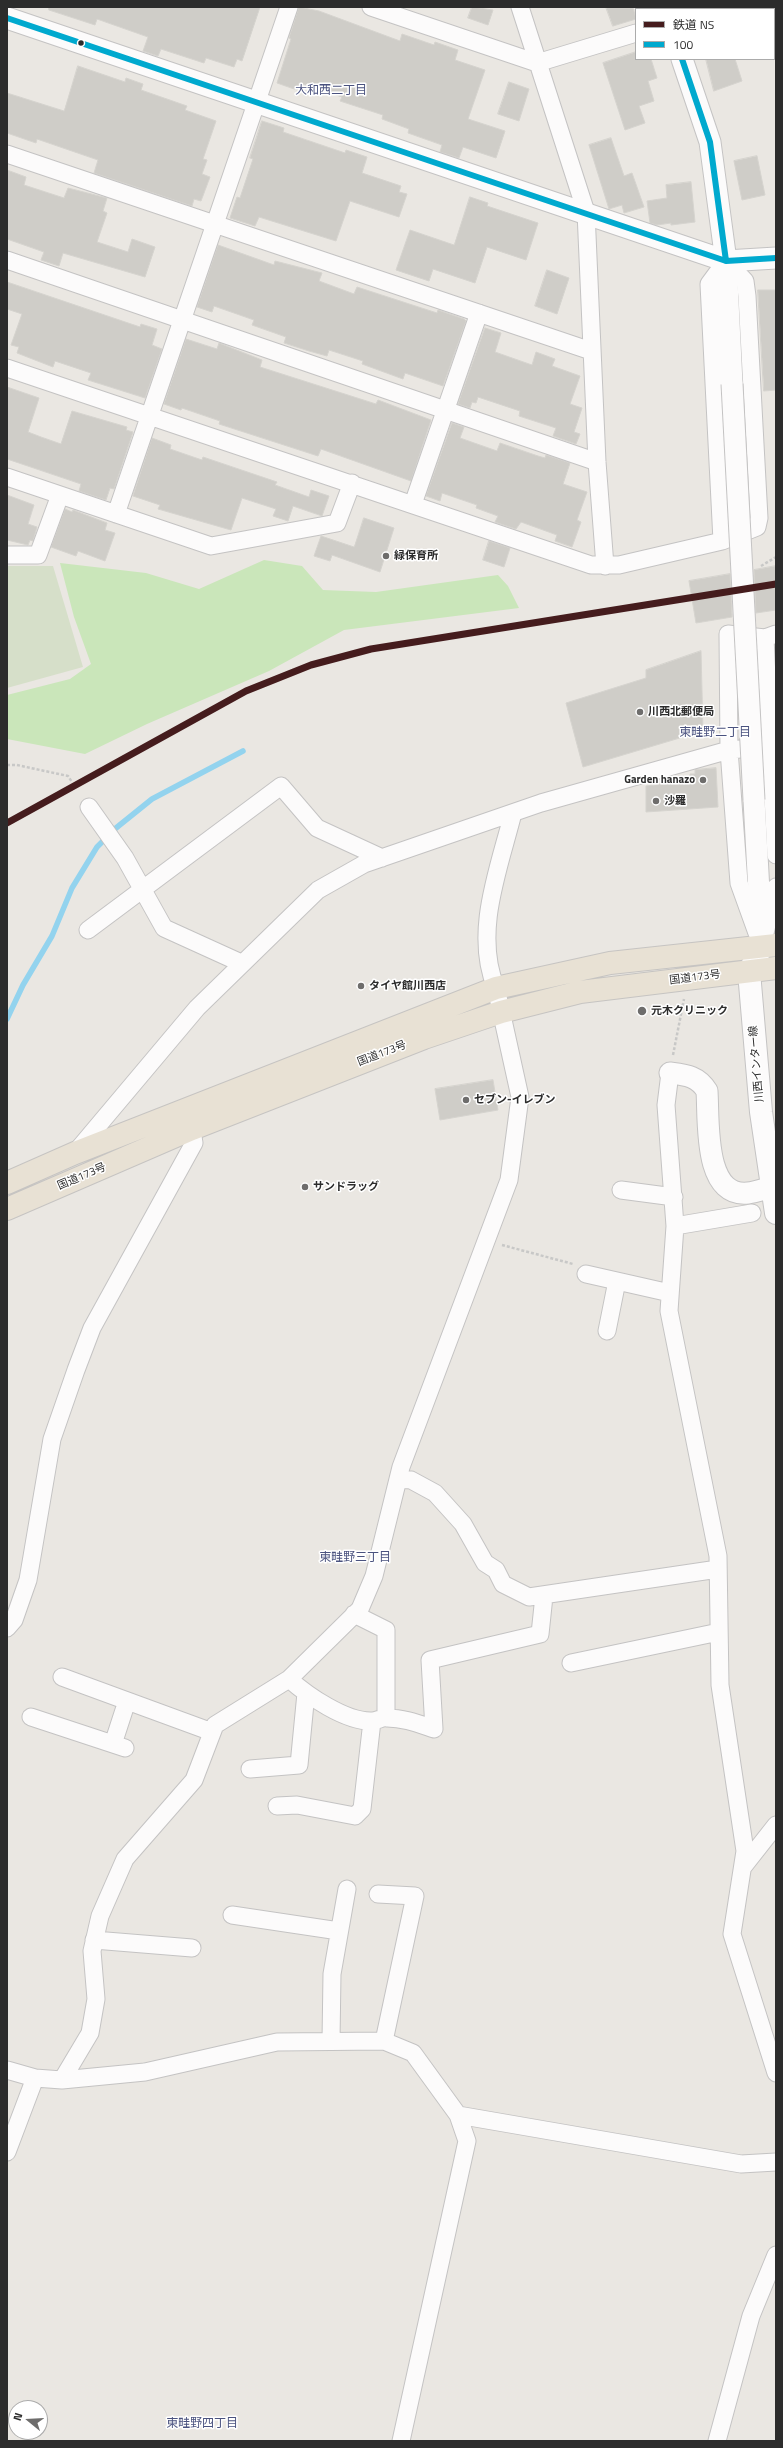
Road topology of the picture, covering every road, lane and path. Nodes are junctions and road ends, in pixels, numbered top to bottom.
1 (289, 7) edge
2 (371, 7) edge
3 (520, 7) edge
4 (7, 18) edge
5 (635, 33) edge
6 (682, 60) edge
7 (538, 63) junction
8 (257, 102) junction
9 (7, 154) edge
10 (586, 212) junction
11 (215, 224) junction
12 (776, 258) edge
13 (7, 260) edge
14 (726, 261) junction
15 (479, 313) junction
16 (182, 320) junction
17 (591, 351) junction
18 (7, 368) edge
19 (445, 411) junction
20 (150, 416) junction
21 (596, 462) junction
22 (7, 477) edge
23 (352, 483) junction
24 (60, 495) junction
25 (413, 504) junction
26 (116, 514) junction
27 (722, 541) junction
28 (7, 555) edge
29 (776, 557) edge
30 (605, 566) junction
31 (757, 566) dead end
32 (770, 636) edge
33 (773, 746) edge
34 (729, 750) junction
35 (7, 765) edge
36 (72, 782) dead end
37 (89, 807) dead end
38 (512, 813) junction
39 (776, 855) edge
40 (382, 858) junction
41 (776, 886) edge
42 (144, 890) junction
43 (88, 930) dead end
44 (769, 946) edge
45 (241, 963) junction
46 (776, 968) edge
47 (749, 972) junction
48 (776, 972) edge
49 (688, 979) junction
50 (496, 988) junction
51 (501, 1012) junction
52 (670, 1073) junction
53 (190, 1119) junction
54 (74, 1153) junction
55 (7, 1183) edge
56 (772, 1187) junction
57 (621, 1190) dead end
58 (674, 1197) junction
59 (7, 1209) edge
60 (752, 1213) dead end
61 (776, 1213) edge
62 (675, 1226) junction
63 (487, 1241) junction
64 (586, 1274) joint
65 (617, 1281) junction
66 (670, 1293) junction
67 (607, 1331) dead end
68 (398, 1479) junction
69 (718, 1569) junction
70 (544, 1596) junction
71 (354, 1614) junction
72 (7, 1628) edge
73 (719, 1632) junction
74 (571, 1663) dead end
75 (62, 1677) dead end
76 (289, 1679) junction
77 (306, 1694) junction
78 (127, 1701) junction
79 (32, 1717) dead end
80 (379, 1719) junction
81 (212, 1732) junction
82 (250, 1769) dead end
83 (277, 1806) dead end
84 (776, 1825) edge
85 (742, 1869) junction
86 (347, 1889) dead end
87 (378, 1894) dead end
88 (232, 1915) dead end
89 (339, 1931) junction
90 (94, 1940) junction
91 (192, 1948) dead end
92 (331, 2041) junction
93 (384, 2041) junction
94 (7, 2070) edge
95 (776, 2073) edge
96 (35, 2078) junction
97 (62, 2080) junction
98 (458, 2115) junction
99 (7, 2152) edge
100 (776, 2162) edge
101 (776, 2255) edge
102 (401, 2441) edge
103 (717, 2441) edge

1 - 8 street
2 - 7 street
3 - 7 street
4 - 8 street
5 - 7 street
6 - 14 street
7 - 10 street
8 - 10 street
8 - 11 street
9 - 11 street
10 - 14 street
10 - 17 street
11 - 15 street
11 - 16 street
12 - 14 street
13 - 16 street
14 - 27 street
14 - 27 street
14 - 44 street, bridge
15 - 17 street
15 - 19 street
16 - 19 street
16 - 20 street
17 - 21 street
18 - 20 street
19 - 21 street
19 - 25 street
20 - 23 street
20 - 26 street
21 - 30 street
22 - 24 street
23 - 25 street
23 - 26 street
24 - 26 street
24 - 28 street
25 - 30 street
27 - 30 street
29 - 31 path
32 - 33 street
32 - 34 street
33 - 34 street
33 - 39 street
34 - 38 street
34 - 44 street
35 - 36 path
37 - 42 street
38 - 40 street
38 - 50 street
40 - 42 street
40 - 45 street
41 - 44 street
42 - 43 street
42 - 45 street
44 - 46 main road
44 - 47 main road
44 - 50 highway, 国道173号
45 - 54 street
46 - 47 highway, 国道173号
46 - 48 main road
47 - 49 highway, 国道173号
47 - 56 main road, 川西インター線
49 - 51 highway, 国道173号
49 - 52 path
50 - 51 street
50 - 53 highway, 国道173号
51 - 53 highway, 国道173号
51 - 63 street
52 - 56 street
52 - 58 street
53 - 54 highway, 国道173号
53 - 59 highway, 国道173号
53 - 72 street
54 - 55 highway, 国道173号
56 - 61 main road, 川西インター線
57 - 58 street
58 - 62 street
60 - 62 street
62 - 66 street
63 - 64 path
63 - 68 street
64 - 65 street
65 - 66 street
65 - 67 street
66 - 69 street
68 - 70 street
68 - 71 street
69 - 70 street
69 - 73 street
70 - 80 street
71 - 76 street
71 - 80 street
73 - 74 street
73 - 85 street
75 - 78 street
76 - 77 street
76 - 81 street
77 - 80 street
77 - 82 street
78 - 79 street
78 - 81 street
80 - 83 street
81 - 90 street
84 - 85 street
85 - 95 street
86 - 89 street
87 - 93 street
88 - 89 street
89 - 92 street
90 - 91 street
90 - 97 street
92 - 93 street
92 - 97 street
93 - 98 street
94 - 96 street
96 - 97 street
96 - 99 street
98 - 100 street
98 - 102 street
101 - 103 street

